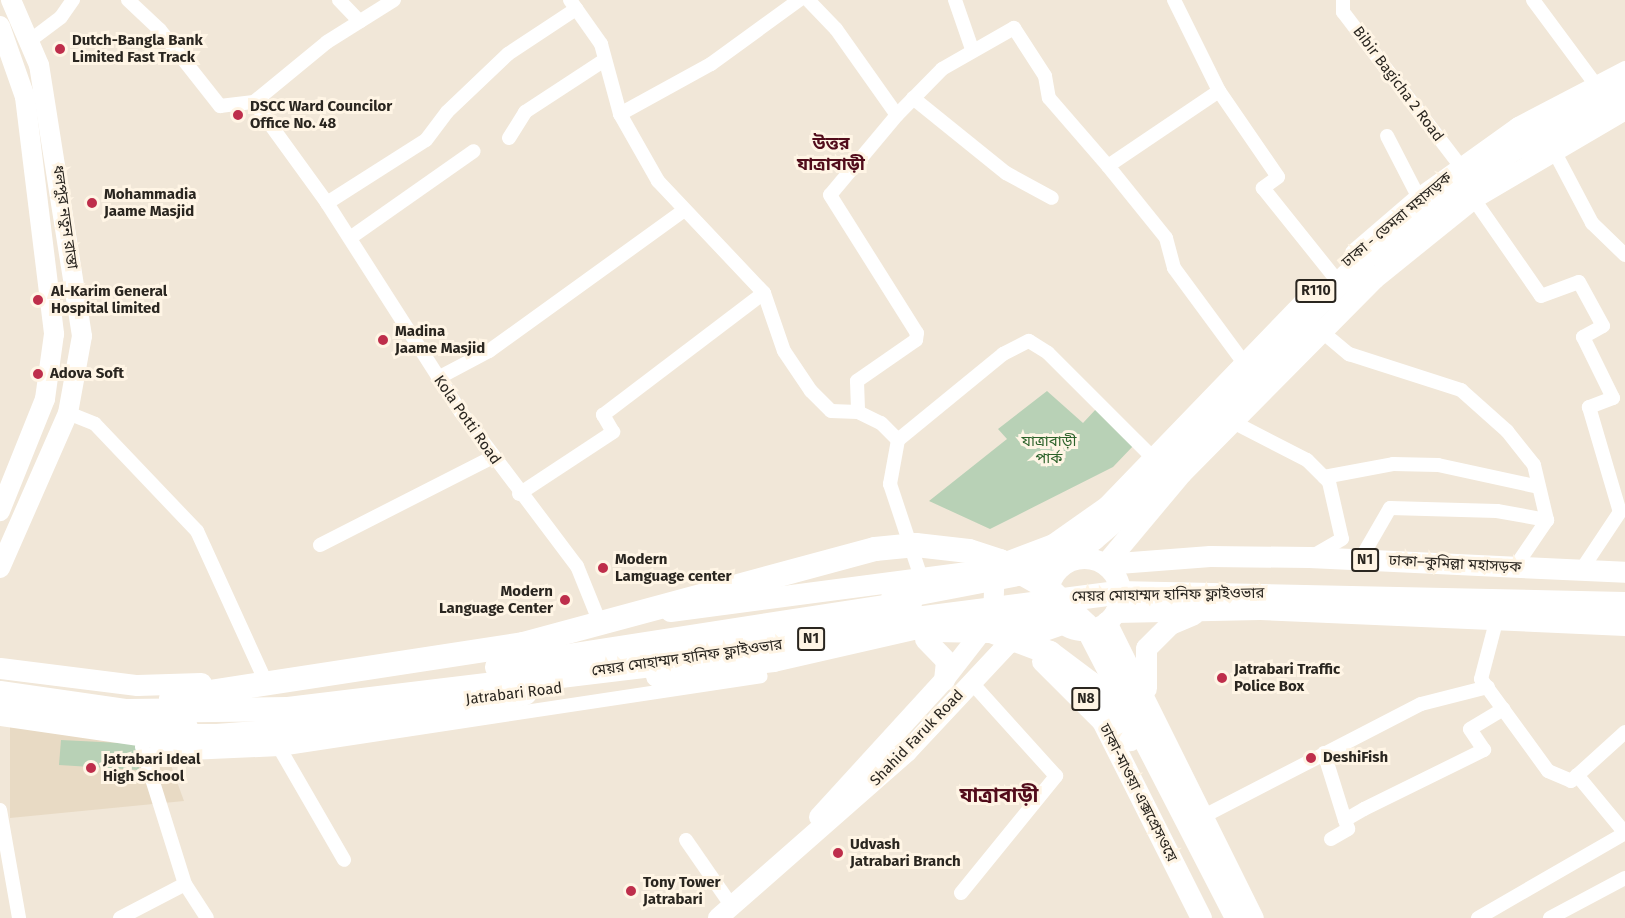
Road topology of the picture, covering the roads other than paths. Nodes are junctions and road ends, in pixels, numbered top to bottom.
1 (11, 0) edge
2 (73, 0) edge
3 (128, 0) edge
4 (339, 0) edge
5 (394, 0) edge
6 (799, 0) edge
7 (808, 0) edge
8 (955, 0) edge
9 (1174, 0) edge
10 (1343, 0) edge
11 (1533, 0) edge
12 (573, 5) edge
13 (360, 22) junction
14 (0, 26) edge
15 (32, 39) junction
16 (972, 49) junction
17 (603, 61) junction
18 (1625, 71) edge
19 (1596, 85) junction
20 (1220, 91) junction
21 (1625, 91) edge
22 (913, 98) junction
23 (254, 102) junction
24 (1625, 109) edge
25 (621, 114) junction
26 (897, 115) junction
27 (1387, 136) dead end
28 (508, 138) dead end
29 (1548, 140) junction
30 (474, 151) dead end
31 (1108, 166) junction
32 (1461, 167) junction
33 (1052, 198) dead end
34 (1419, 198) junction
35 (1473, 198) junction
36 (327, 203) junction
37 (683, 211) junction
38 (350, 238) junction
39 (1625, 255) edge
40 (1332, 274) junction
41 (764, 293) junction
42 (1320, 330) junction
43 (1244, 363) junction
44 (438, 378) junction
45 (858, 412) junction
46 (39, 419) junction
47 (65, 420) junction
48 (1233, 422) junction
49 (898, 440) junction
50 (493, 458) junction
51 (1154, 459) junction
52 (1324, 477) junction
53 (1539, 487) junction
54 (519, 494) junction
55 (0, 511) edge
56 (1547, 520) junction
57 (1136, 526) junction
58 (320, 545) dead end
59 (1309, 557) junction
60 (1360, 560) junction
61 (1148, 561) junction
62 (1105, 564) junction
63 (995, 566) junction
64 (1515, 567) junction
65 (0, 568) edge
66 (1582, 569) junction
67 (1056, 572) junction
68 (1625, 572) edge
69 (921, 577) junction
70 (1625, 591) edge
71 (1625, 604) edge
72 (1211, 609) junction
73 (836, 613) junction
74 (993, 617) junction
75 (1110, 617) junction
76 (598, 618) junction
77 (1497, 618) junction
78 (1063, 622) junction
79 (1625, 625) edge
80 (814, 639) junction
81 (925, 639) junction
82 (975, 639) junction
83 (1008, 644) junction
84 (857, 645) junction
85 (0, 654) edge
86 (0, 668) edge
87 (39, 675) junction
88 (0, 676) edge
89 (760, 676) dead end
90 (264, 678) junction
91 (944, 680) junction
92 (971, 682) junction
93 (1488, 687) junction
94 (171, 698) junction
95 (3, 703) edge
96 (1150, 706) junction
97 (1503, 709) junction
98 (134, 722) junction
99 (1625, 732) edge
100 (280, 749) junction
101 (1324, 753) junction
102 (144, 755) junction
103 (1577, 776) junction
104 (0, 810) edge
105 (1204, 816) junction
106 (1345, 820) junction
107 (1625, 833) edge
108 (1331, 839) dead end
109 (686, 840) dead end
110 (344, 860) dead end
111 (775, 866) junction
112 (1625, 878) edge
113 (185, 884) junction
114 (961, 893) dead end
115 (724, 912) edge
116 (19, 918) edge
117 (120, 918) edge
118 (207, 918) edge
119 (1201, 918) edge
120 (1220, 918) edge
121 (1237, 918) edge
122 (1253, 918) edge
123 (1478, 918) edge
124 (1550, 918) edge

1 - 15 main road, ধলপুর নতুন রাস্তা
2 - 15 street
3 - 23 street
4 - 13 street
5 - 13 street
6 - 25 street
7 - 26 street
8 - 16 street
9 - 20 street
10 - 32 street, Bibir Bagicha 2 Road
11 - 19 street
12 - 17 street
12 - 36 street
13 - 23 street
14 - 46 main road, ধলপুর নতুন রাস্তা
15 - 47 main road, ধলপুর নতুন রাস্তা
16 - 22 street
16 - 31 street
17 - 25 street
17 - 28 street
18 - 19 main road, ঢাকা - ডেমরা মহাসড়ক / R110
19 - 32 main road, ঢাকা - ডেমরা মহাসড়ক / R110
20 - 31 street
20 - 40 street
21 - 29 highway
22 - 26 street
22 - 33 street
23 - 36 street, Kola Potti Road
24 - 29 main road, ঢাকা - ডেমরা মহাসড়ক / R110
25 - 37 street
26 - 45 street
27 - 34 street
29 - 35 main road, ঢাকা - ডেমরা মহাসড়ক / R110
29 - 39 street
29 - 73 highway
30 - 38 street
31 - 43 street
32 - 34 main road, ঢাকা - ডেমরা মহাসড়ক / R110
34 - 40 main road, ঢাকা - ডেমরা মহাসড়ক / R110
35 - 42 main road, ঢাকা - ডেমরা মহাসড়ক / R110
35 - 66 street
36 - 38 street, Kola Potti Road
37 - 41 street
37 - 44 street
38 - 44 street, Kola Potti Road
40 - 43 main road, ঢাকা - ডেমরা মহাসড়ক / R110
41 - 45 street
41 - 54 street
42 - 48 main road, ঢাকা - ডেমরা মহাসড়ক / R110
42 - 53 street
43 - 51 main road, ঢাকা - ডেমরা মহাসড়ক / R110
44 - 50 street, Kola Potti Road
45 - 49 street
46 - 47 main road
46 - 55 main road, ধলপুর নতুন রাস্তা
47 - 65 main road, ধলপুর নতুন রাস্তা
47 - 90 street
48 - 52 street
48 - 57 main road, ঢাকা - ডেমরা মহাসড়ক / R110
49 - 51 street
49 - 69 street
50 - 54 street, Kola Potti Road
50 - 58 street
51 - 63 main road, ঢাকা - ডেমরা মহাসড়ক / R110
52 - 53 street
52 - 59 street
53 - 56 street
54 - 76 street, Kola Potti Road
56 - 60 street
56 - 64 street
57 - 61 main road
57 - 62 main road, ঢাকা - ডেমরা মহাসড়ক / R110
59 - 60 main road, ঢাকা–কুমিল্লা মহাসড়ক / N1
59 - 61 main road, ঢাকা–কুমিল্লা মহাসড়ক / N1
60 - 64 main road, ঢাকা–কুমিল্লা মহাসড়ক / N1
61 - 62 main road, ঢাকা–কুমিল্লা মহাসড়ক / N1
62 - 67 main road
62 - 75 main road
63 - 67 main road
63 - 69 main road
63 - 74 main road
64 - 66 main road, ঢাকা–কুমিল্লা মহাসড়ক / N1
66 - 68 main road, ঢাকা–কুমিল্লা মহাসড়ক / N1
67 - 74 main road, Shahid Faruk Road
67 - 78 main road
69 - 76 main road
70 - 73 highway, মেয়র মোহাম্মদ হানিফ ফ্লাইওভার / N1
71 - 80 highway, মেয়র মোহাম্মদ হানিফ ফ্লাইওভার / N1
72 - 75 main road
72 - 77 main road
72 - 96 main road
73 - 94 highway, মেয়র মোহাম্মদ হানিফ ফ্লাইওভার / N1
74 - 78 main road, Jatrabari Road
74 - 82 main road, Shahid Faruk Road
74 - 84 main road, Jatrabari Road
75 - 78 main road
75 - 96 main road
76 - 90 main road
77 - 79 main road
77 - 93 street
78 - 83 main road, Shahid Faruk Road
80 - 95 highway, মেয়র মোহাম্মদ হানিফ ফ্লাইওভার / N1
80 - 120 highway
81 - 82 main road, ঢাকা-মাওয়া এক্সপ্রেসওয়ে / N8
81 - 84 main road, ঢাকা-মাওয়া এক্সপ্রেসওয়ে / N8
81 - 91 main road
82 - 83 main road, ঢাকা-মাওয়া এক্সপ্রেসওয়ে / N8
82 - 91 main road, Shahid Faruk Road
83 - 92 main road, Shahid Faruk Road
83 - 119 main road, ঢাকা-মাওয়া এক্সপ্রেসওয়ে / N8
84 - 98 main road, Jatrabari Road
85 - 87 main road
86 - 87 main road
87 - 90 main road
88 - 94 highway, মেয়র মোহাম্মদ হানিফ ফ্লাইওভার / N1
89 - 100 street
91 - 111 main road, Shahid Faruk Road
92 - 111 main road, Shahid Faruk Road
92 - 114 street
93 - 97 street
93 - 101 street
94 - 121 highway
95 - 98 main road, Jatrabari Road
96 - 105 main road
97 - 103 street
97 - 106 street
98 - 102 street
99 - 103 street
100 - 102 street
100 - 110 street
101 - 105 street
101 - 106 street
102 - 113 street
103 - 107 street
104 - 116 street
105 - 122 main road
106 - 108 street
107 - 123 street
109 - 115 street
111 - 115 main road, Shahid Faruk Road
112 - 124 street
113 - 117 street
113 - 118 street

